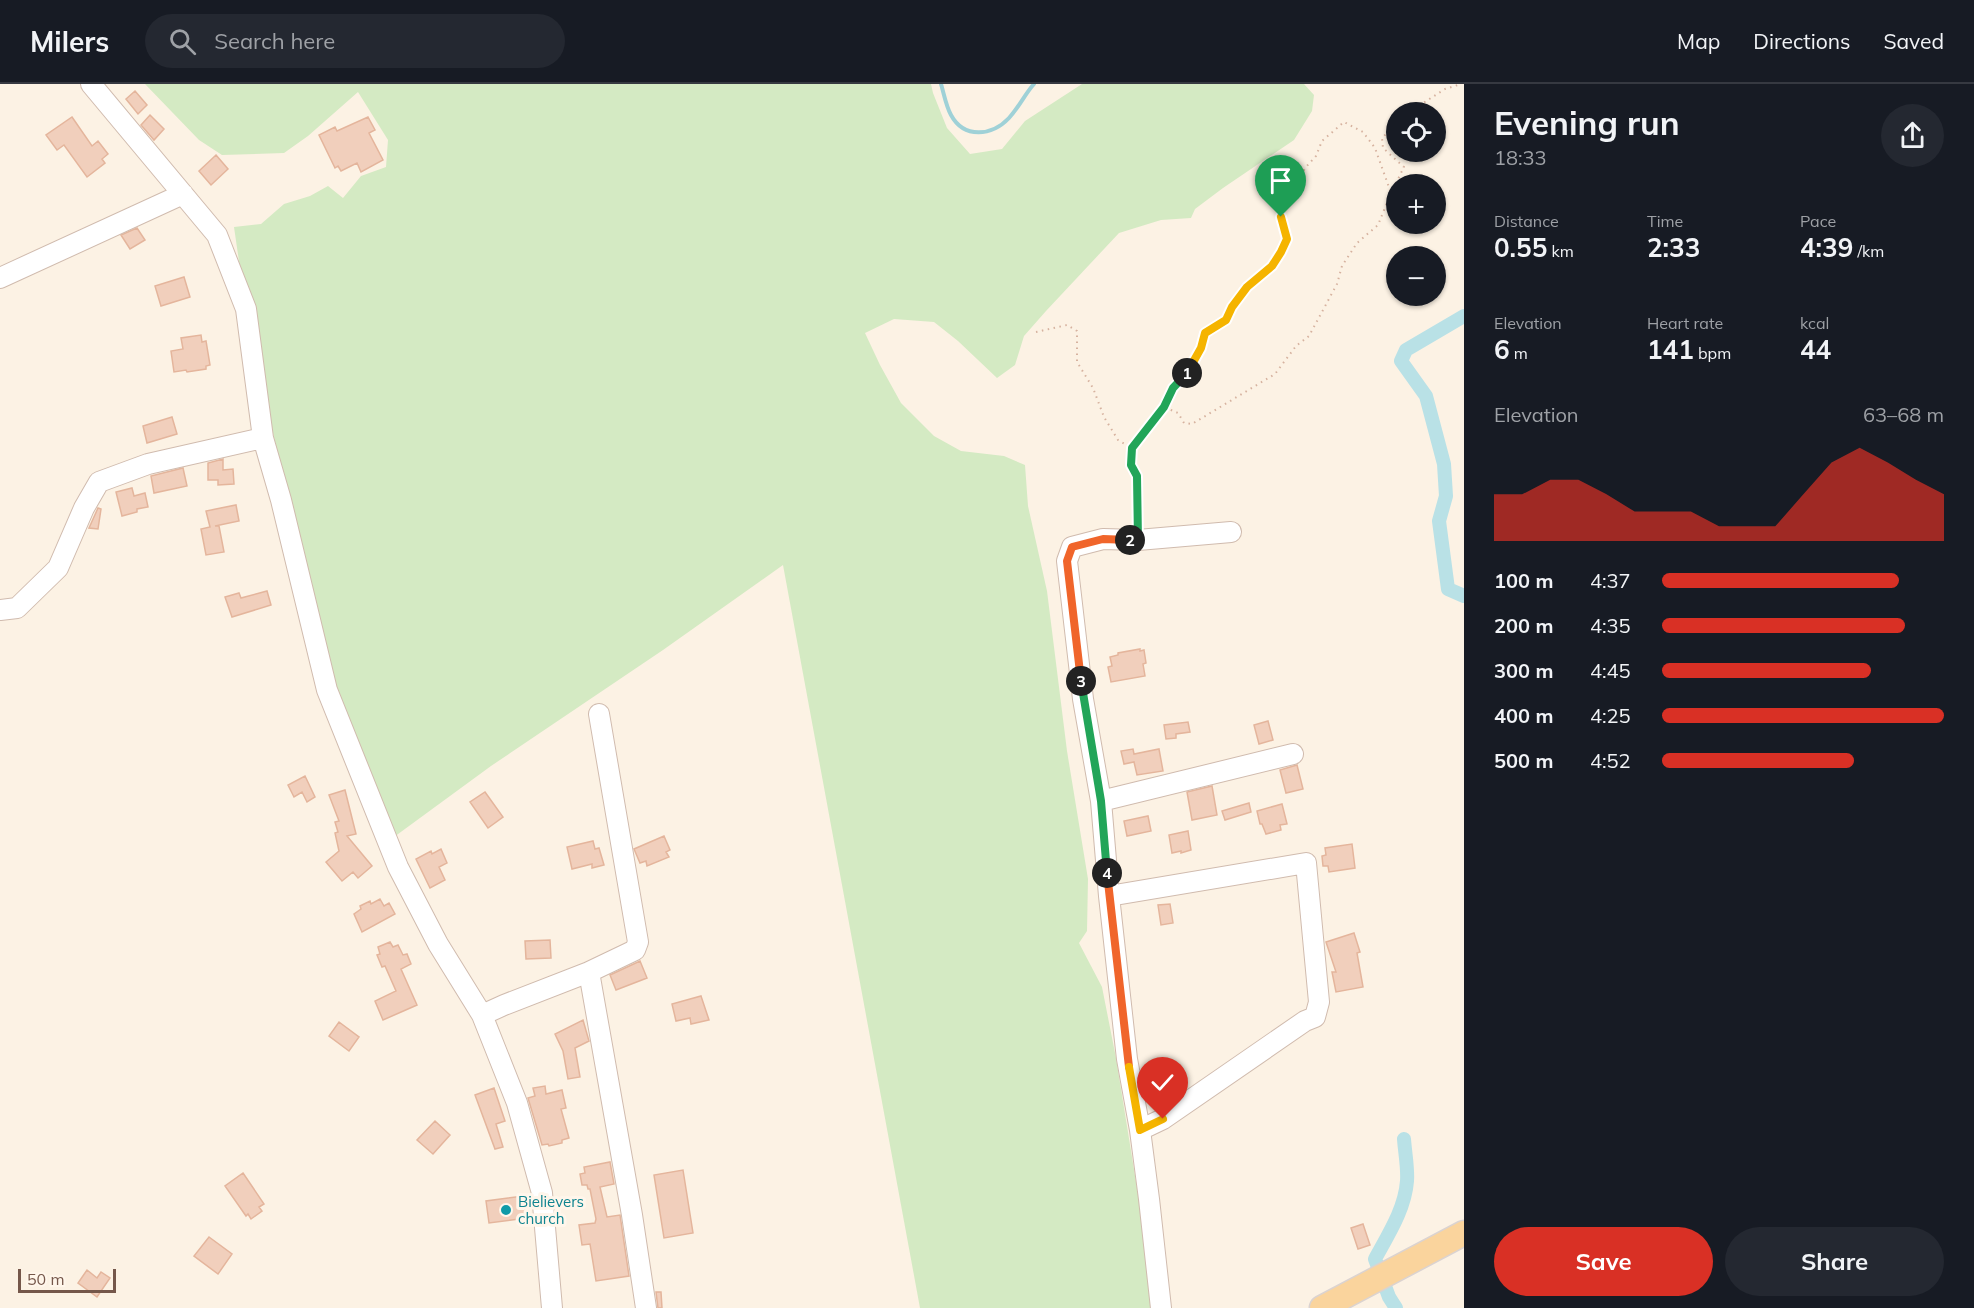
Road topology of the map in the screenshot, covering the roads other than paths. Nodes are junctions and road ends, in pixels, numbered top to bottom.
1 (91, 84) edge
2 (183, 194) junction
3 (0, 278) edge
4 (263, 438) junction
5 (1231, 532) dead end
6 (0, 610) edge
7 (599, 714) dead end
8 (1293, 754) dead end
9 (1101, 801) junction
10 (1109, 896) junction
11 (589, 972) junction
12 (482, 1016) junction
13 (1140, 1130) junction
14 (1464, 1233) edge
15 (552, 1308) edge
16 (646, 1308) edge
17 (1161, 1308) edge
18 (1322, 1308) edge

1 - 2 street
2 - 3 street
2 - 4 street
4 - 6 street
4 - 12 street
5 - 9 street
7 - 11 street
8 - 9 street
9 - 10 street
10 - 13 street
10 - 13 street
11 - 12 street
11 - 16 street
12 - 15 street
13 - 17 street
14 - 18 main road

